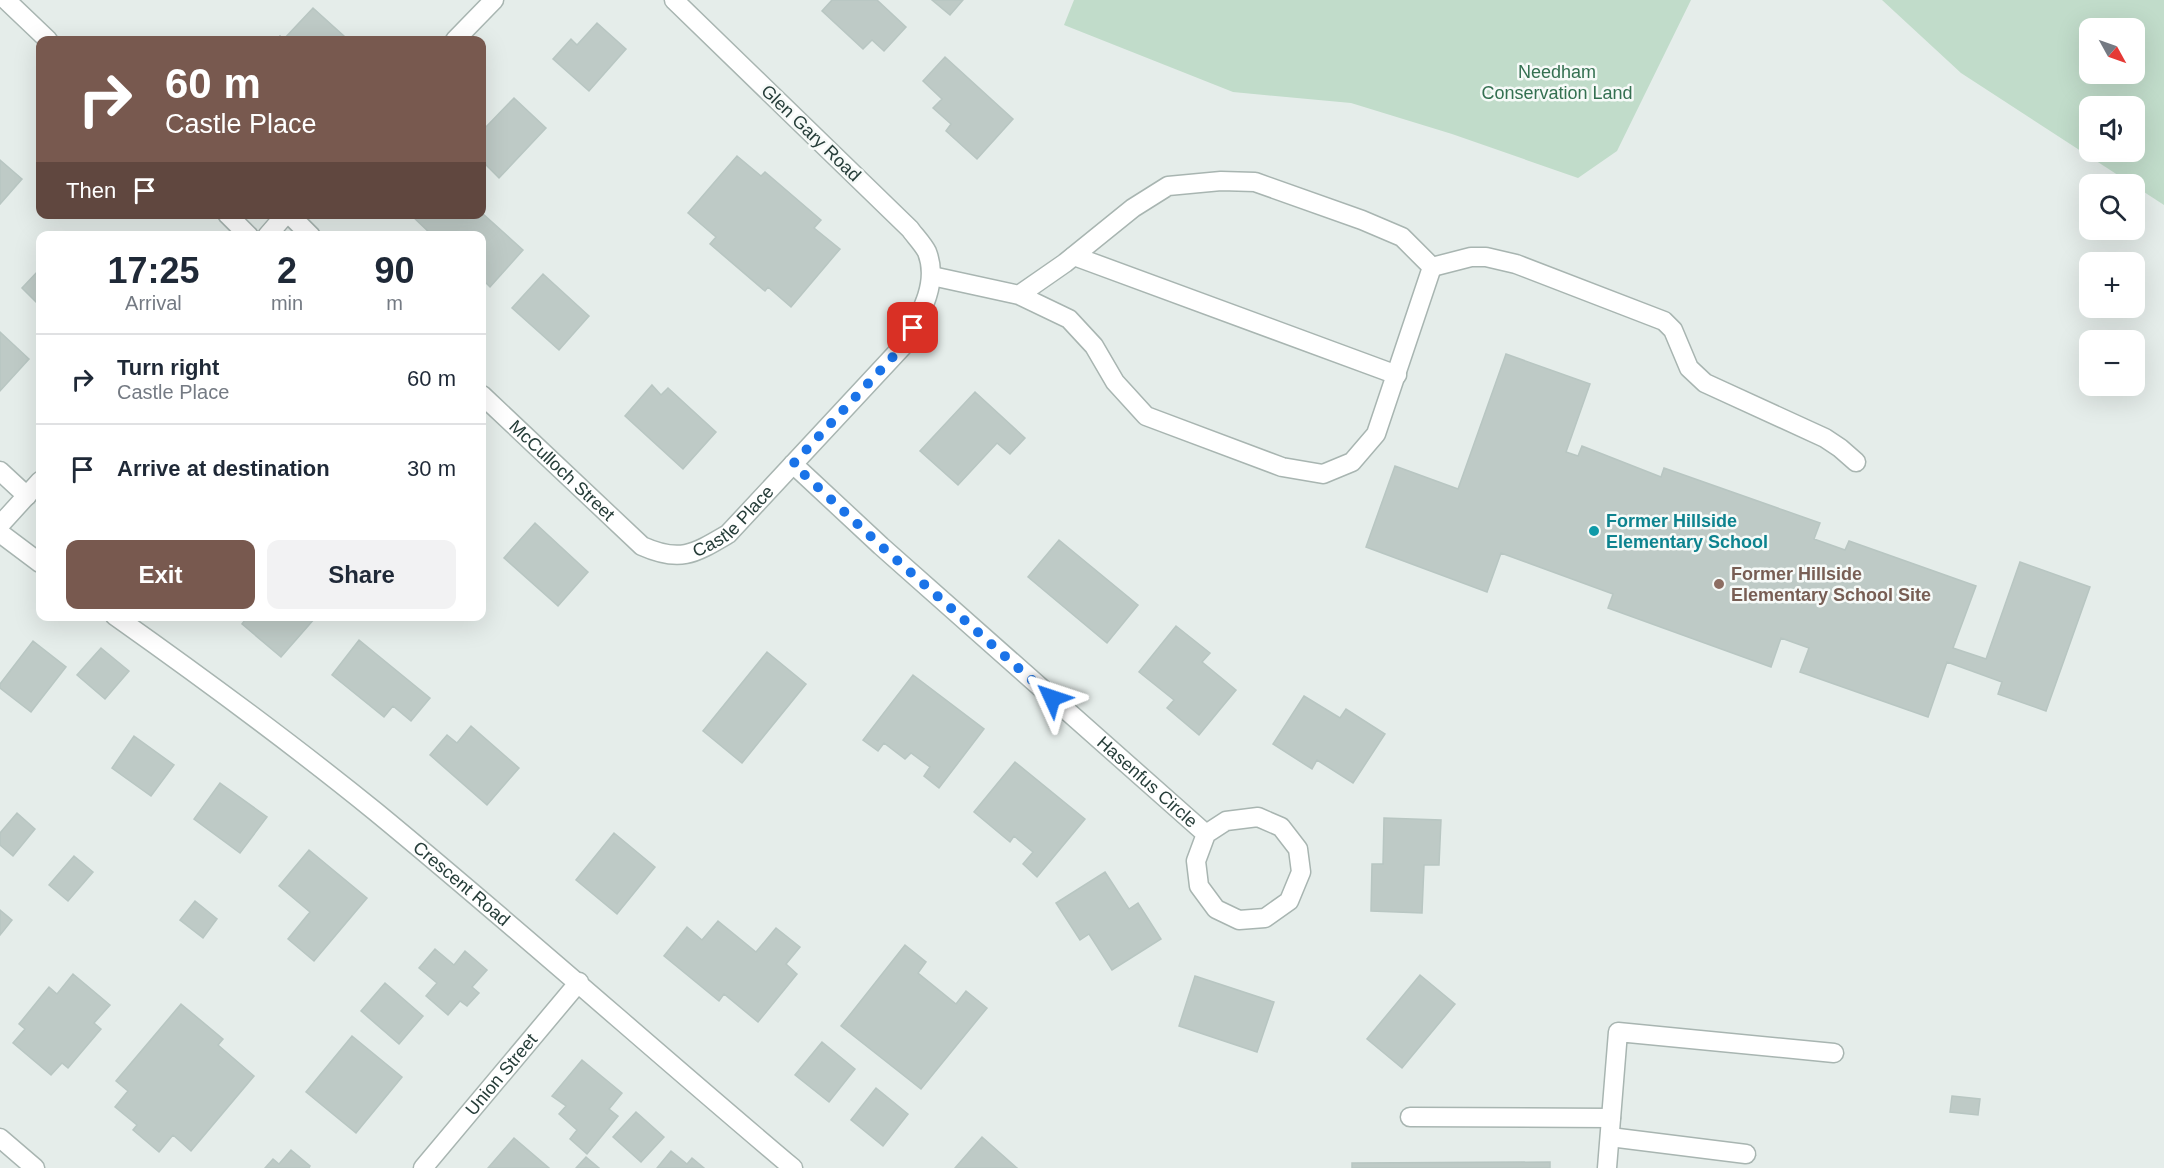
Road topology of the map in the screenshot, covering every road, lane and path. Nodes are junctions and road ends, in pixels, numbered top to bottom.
1 (6, 0) edge
2 (494, 0) edge
3 (674, 0) edge
4 (44, 36) edge
5 (459, 36) edge
6 (232, 219) edge
7 (283, 219) edge
8 (293, 219) edge
9 (244, 231) edge
10 (272, 231) edge
11 (306, 231) edge
12 (1074, 256) junction
13 (1432, 267) junction
14 (932, 276) junction
15 (1019, 295) junction
16 (1397, 375) junction
17 (486, 399) edge
18 (1856, 462) dead end
19 (793, 464) junction
20 (0, 471) edge
21 (36, 486) edge
22 (27, 496) junction
23 (0, 525) edge
24 (0, 533) edge
25 (642, 546) joint
26 (36, 560) edge
27 (122, 621) edge
28 (1206, 834) junction
29 (579, 982) junction
30 (1834, 1053) dead end
31 (1410, 1117) dead end
32 (1611, 1118) junction
33 (1610, 1137) junction
34 (0, 1138) edge
35 (1746, 1154) dead end
36 (35, 1168) edge
37 (423, 1168) edge
38 (793, 1168) edge
39 (1607, 1168) edge

1 - 4 street
2 - 5 street
3 - 14 street, Glen Gary Road
6 - 9 street
7 - 10 street
8 - 11 street
12 - 13 street
12 - 15 street
12 - 16 street
13 - 16 street
13 - 18 street
14 - 15 street
14 - 19 street, Castle Place
15 - 16 street
17 - 25 street, McCulloch Street
19 - 25 street, Castle Place
19 - 28 street, Hasenfus Circle
20 - 22 street
21 - 22 street
22 - 23 street
24 - 26 street
27 - 29 street, Crescent Road
28 - 28 street, Hasenfus Circle
29 - 37 street, Union Street
29 - 38 street, Crescent Road
30 - 32 street
31 - 32 street
32 - 33 street
33 - 35 street
33 - 39 street
34 - 36 street

